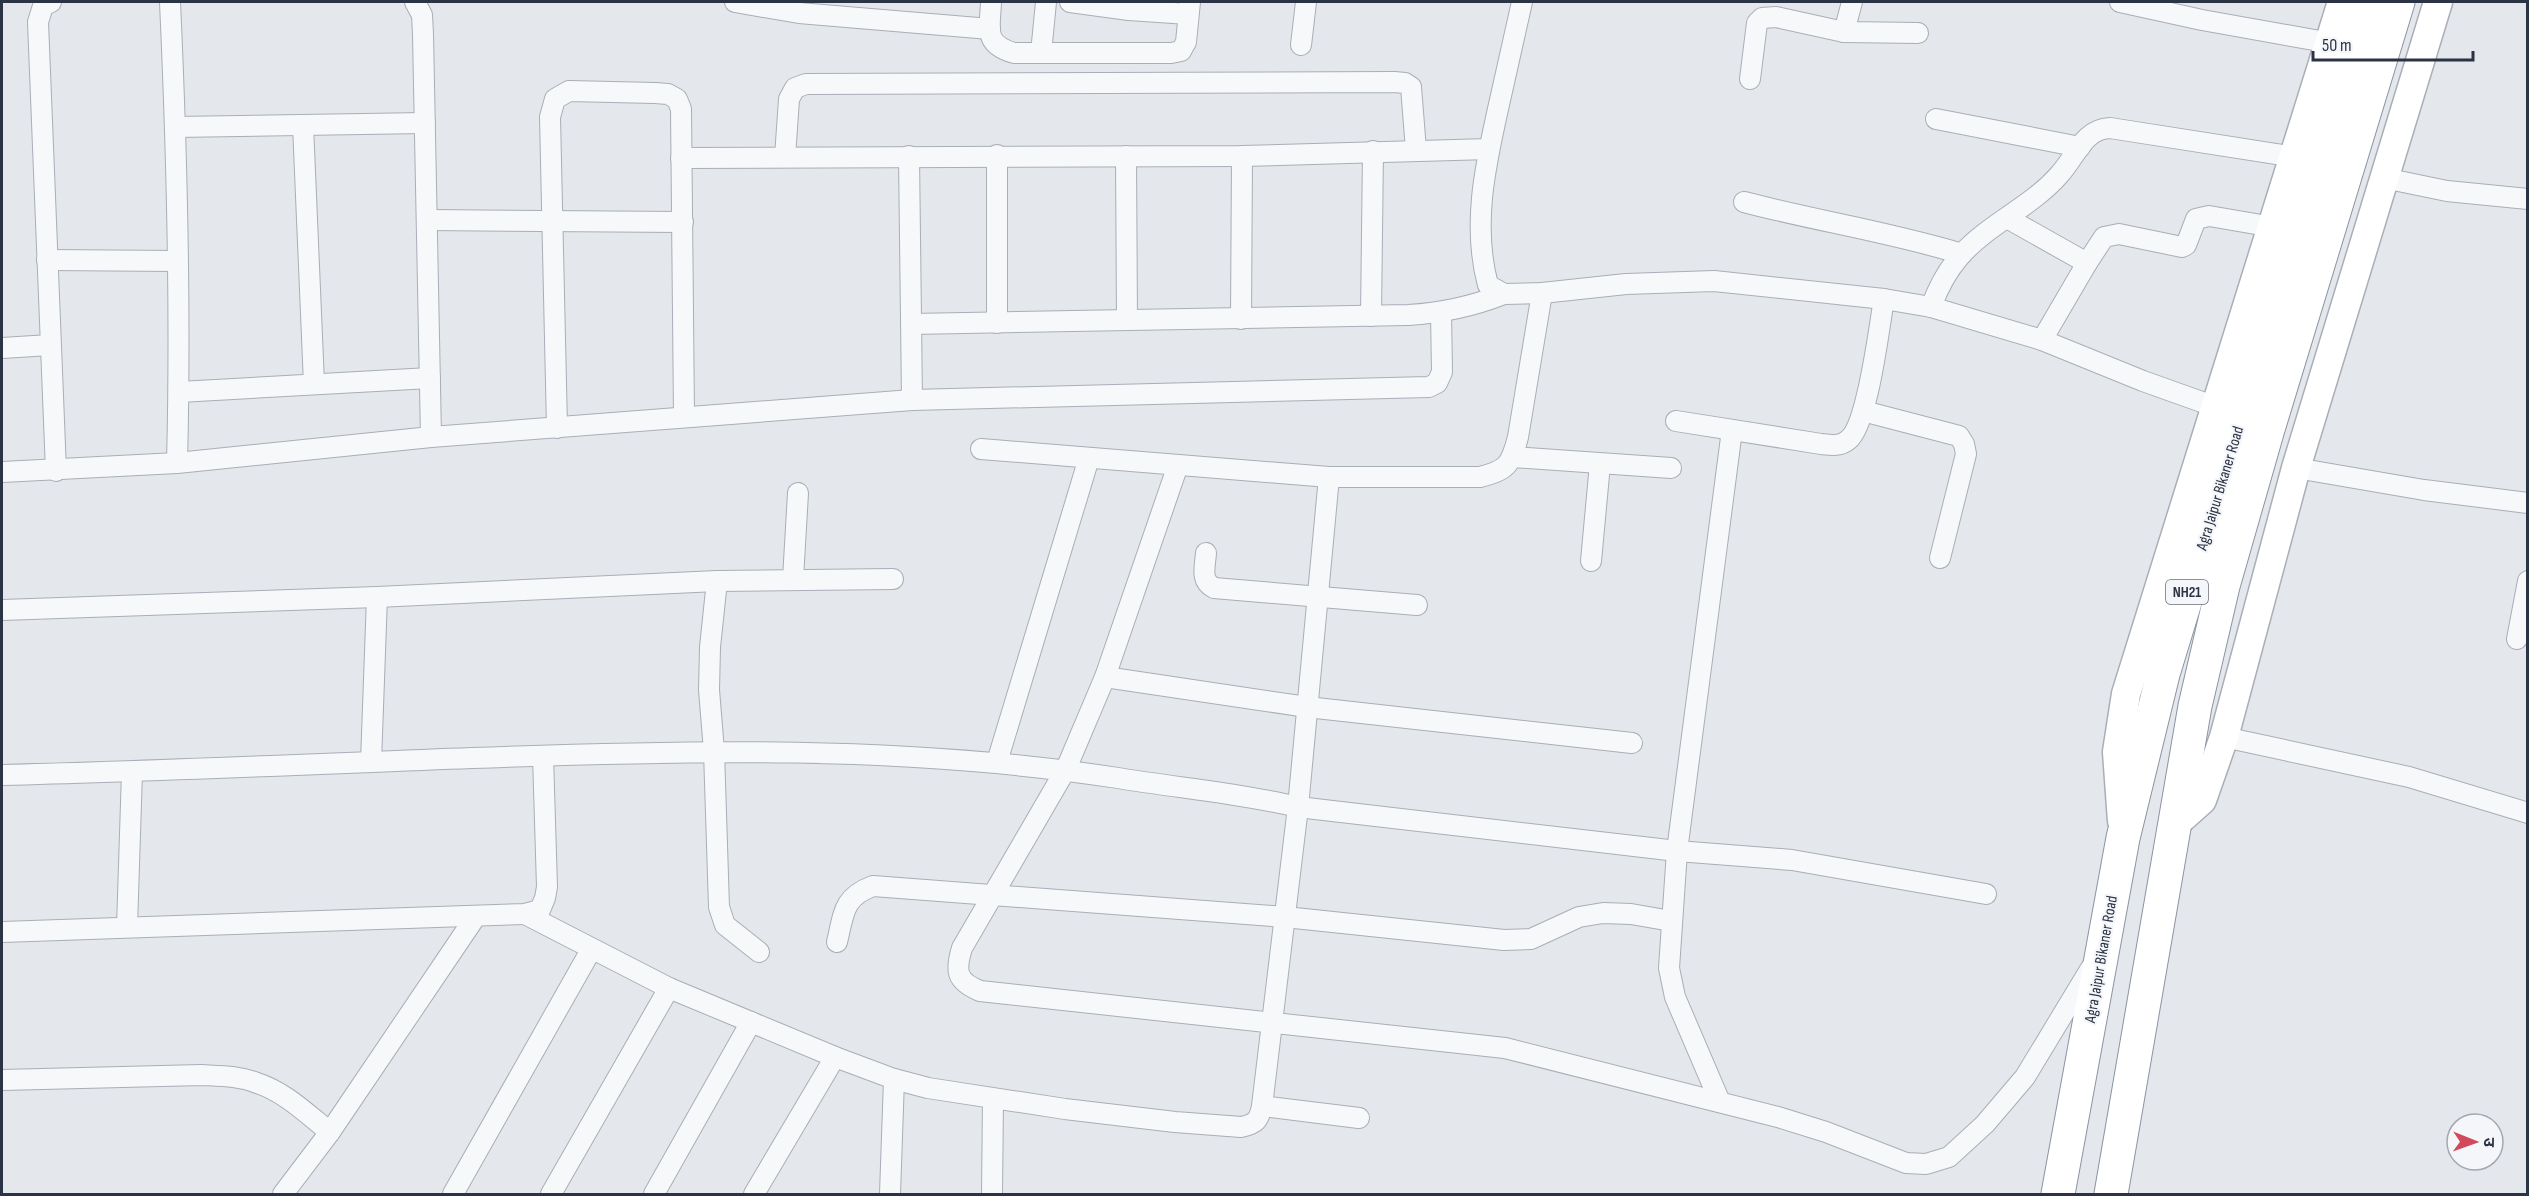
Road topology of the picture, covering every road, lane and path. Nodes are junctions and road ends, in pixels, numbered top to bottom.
1 (51, 2) edge
2 (170, 2) edge
3 (415, 2) edge
4 (735, 2) edge
5 (991, 2) edge
6 (1046, 2) edge
7 (1070, 2) edge
8 (1306, 2) edge
9 (1522, 2) edge
10 (1852, 2) edge
11 (2120, 2) edge
12 (2342, 2) edge
13 (2368, 2) edge
14 (2398, 2) edge
15 (2438, 2) edge
16 (802, 7) edge
17 (1189, 8) edge
18 (990, 29) junction
19 (1844, 32) junction
20 (1918, 33) dead end
21 (2331, 43) junction
22 (1301, 45) dead end
23 (1041, 53) junction
24 (1750, 79) dead end
25 (1936, 119) dead end
26 (425, 123) junction
27 (303, 125) junction
28 (176, 127) junction
29 (2080, 147) junction
30 (1489, 149) junction
31 (1416, 150) junction
32 (1372, 151) junction
33 (997, 155) junction
34 (909, 156) junction
35 (1126, 156) junction
36 (1242, 156) junction
37 (785, 157) junction
38 (2295, 157) junction
39 (681, 158) junction
40 (2384, 178) junction
41 (2528, 200) edge
42 (1743, 202) dead end
43 (2007, 218) junction
44 (553, 219) junction
45 (427, 220) junction
46 (683, 222) junction
47 (2273, 227) junction
48 (1962, 254) junction
49 (47, 260) junction
50 (177, 261) junction
51 (2087, 263) junction
52 (1542, 293) junction
53 (1504, 294) junction
54 (1884, 299) junction
55 (1931, 307) junction
56 (1442, 313) junction
57 (1371, 316) junction
58 (1241, 319) junction
59 (1127, 320) junction
60 (997, 322) junction
61 (912, 324) junction
62 (2042, 340) junction
63 (50, 345) junction
64 (2, 348) edge
65 (430, 378) junction
66 (314, 384) junction
67 (179, 392) junction
68 (912, 400) junction
69 (1863, 411) junction
70 (2228, 411) junction
71 (684, 416) junction
72 (1676, 421) dead end
73 (557, 428) junction
74 (1732, 430) junction
75 (431, 436) junction
76 (981, 449) dead end
77 (1512, 457) junction
78 (1089, 458) junction
79 (177, 463) junction
80 (1600, 464) junction
81 (1178, 465) junction
82 (1671, 468) dead end
83 (2296, 468) junction
84 (56, 471) junction
85 (2, 472) edge
86 (1329, 477) junction
87 (798, 493) dead end
88 (2528, 503) edge
89 (1206, 553) dead end
90 (1940, 558) dead end
91 (1591, 561) dead end
92 (793, 579) junction
93 (893, 579) dead end
94 (717, 581) junction
95 (2528, 581) edge
96 (1317, 595) junction
97 (377, 597) junction
98 (1417, 605) dead end
99 (2, 610) edge
100 (2517, 639) dead end
101 (1105, 677) junction
102 (1307, 707) junction
103 (2224, 737) junction
104 (1632, 743) dead end
105 (714, 751) junction
106 (543, 756) junction
107 (371, 762) junction
108 (997, 762) junction
109 (1066, 769) junction
110 (132, 771) junction
111 (2, 775) edge
112 (1298, 807) junction
113 (2528, 813) edge
114 (2174, 825) junction
115 (1677, 851) junction
116 (1986, 894) dead end
117 (992, 895) junction
118 (525, 914) junction
119 (476, 916) junction
120 (1285, 917) junction
121 (1671, 921) junction
122 (127, 927) junction
123 (2, 932) edge
124 (837, 942) dead end
125 (591, 950) junction
126 (759, 952) dead end
127 (2101, 952) junction
128 (669, 988) junction
129 (751, 1022) junction
130 (1272, 1024) junction
131 (835, 1057) junction
132 (894, 1079) junction
133 (2, 1080) edge
134 (993, 1099) junction
135 (1720, 1102) junction
136 (1262, 1106) junction
137 (1359, 1118) dead end
138 (330, 1132) junction
139 (283, 1194) edge
140 (453, 1194) edge
141 (551, 1194) edge
142 (654, 1194) edge
143 (754, 1194) edge
144 (890, 1194) edge
145 (992, 1194) edge
146 (2058, 1194) edge
147 (2111, 1194) edge

1 - 49 street
2 - 28 street
3 - 26 street
4 - 16 street
5 - 18 street
6 - 23 street
7 - 17 street
8 - 22 street
9 - 30 street
10 - 19 street
11 - 21 street
12 - 21 street
13 - 70 highway, Agra Jaipur Bikaner Road / NH21
14 - 114 highway, Agra Jaipur Bikaner Road / NH21
15 - 40 street
16 - 18 street
17 - 23 street
18 - 23 street
19 - 20 street
19 - 24 street
21 - 38 street
25 - 29 street
26 - 27 street
26 - 45 street
27 - 28 street
27 - 66 street
28 - 50 street
29 - 38 street
29 - 43 street
30 - 31 street
30 - 53 street
31 - 32 street
31 - 37 street
32 - 36 street
32 - 57 street
33 - 34 street
33 - 35 street
33 - 60 street
34 - 37 street
34 - 61 street
35 - 36 street
35 - 59 street
36 - 58 street
37 - 39 street
38 - 47 street
39 - 44 street
39 - 46 street
40 - 41 street
40 - 83 street
42 - 48 street
43 - 48 street
43 - 51 street
44 - 45 street
44 - 46 street
44 - 73 street
45 - 65 street
46 - 71 street
47 - 51 street
47 - 70 street
48 - 55 street
49 - 50 street
49 - 63 street
50 - 67 street
51 - 62 street
52 - 53 street
52 - 54 street
52 - 77 street
53 - 56 street
54 - 55 street
54 - 69 street
55 - 62 street
56 - 57 street
56 - 68 street
57 - 58 street
58 - 59 street
59 - 60 street
60 - 61 street
61 - 68 street
62 - 70 street
63 - 64 street
63 - 84 street
65 - 66 street
65 - 75 street
66 - 67 street
67 - 79 street
68 - 71 street
69 - 74 street
69 - 90 street
70 - 127 highway, Agra Jaipur Bikaner Road / NH21
71 - 73 street
72 - 74 street
73 - 75 street
74 - 115 street
75 - 79 street
76 - 78 street
77 - 80 street
77 - 86 street
78 - 81 street
78 - 108 street
79 - 84 street
80 - 82 street
80 - 91 street
81 - 86 street
81 - 101 street
83 - 88 street
83 - 103 street
84 - 85 street
86 - 96 street
87 - 92 street
89 - 96 street
92 - 93 street
92 - 94 street
94 - 97 street
94 - 105 street
95 - 100 street
96 - 98 street
96 - 102 street
97 - 99 street
97 - 107 street
101 - 102 street
101 - 109 street
102 - 104 street
102 - 112 street
103 - 113 street
103 - 114 street
105 - 106 street
105 - 108 street
105 - 126 street
106 - 107 street
106 - 118 street
107 - 110 street
108 - 109 street
109 - 112 street
109 - 117 street
110 - 111 street
110 - 122 street
112 - 115 street
112 - 120 street
114 - 147 highway, Agra Jaipur Bikaner Road / NH21
115 - 116 street
115 - 121 street
117 - 120 street
117 - 124 street
117 - 130 street
118 - 119 street
118 - 125 street
119 - 122 street
119 - 138 street
120 - 121 street
120 - 130 street
121 - 135 street
122 - 123 street
125 - 128 street
125 - 140 street
127 - 135 street
127 - 146 highway, Agra Jaipur Bikaner Road / NH21
128 - 129 street
128 - 141 street
129 - 131 street
129 - 142 street
130 - 135 street
130 - 136 street
131 - 132 street
131 - 143 street
132 - 134 street
132 - 144 street
133 - 138 street
134 - 136 street
134 - 145 street
136 - 137 street
138 - 139 street

